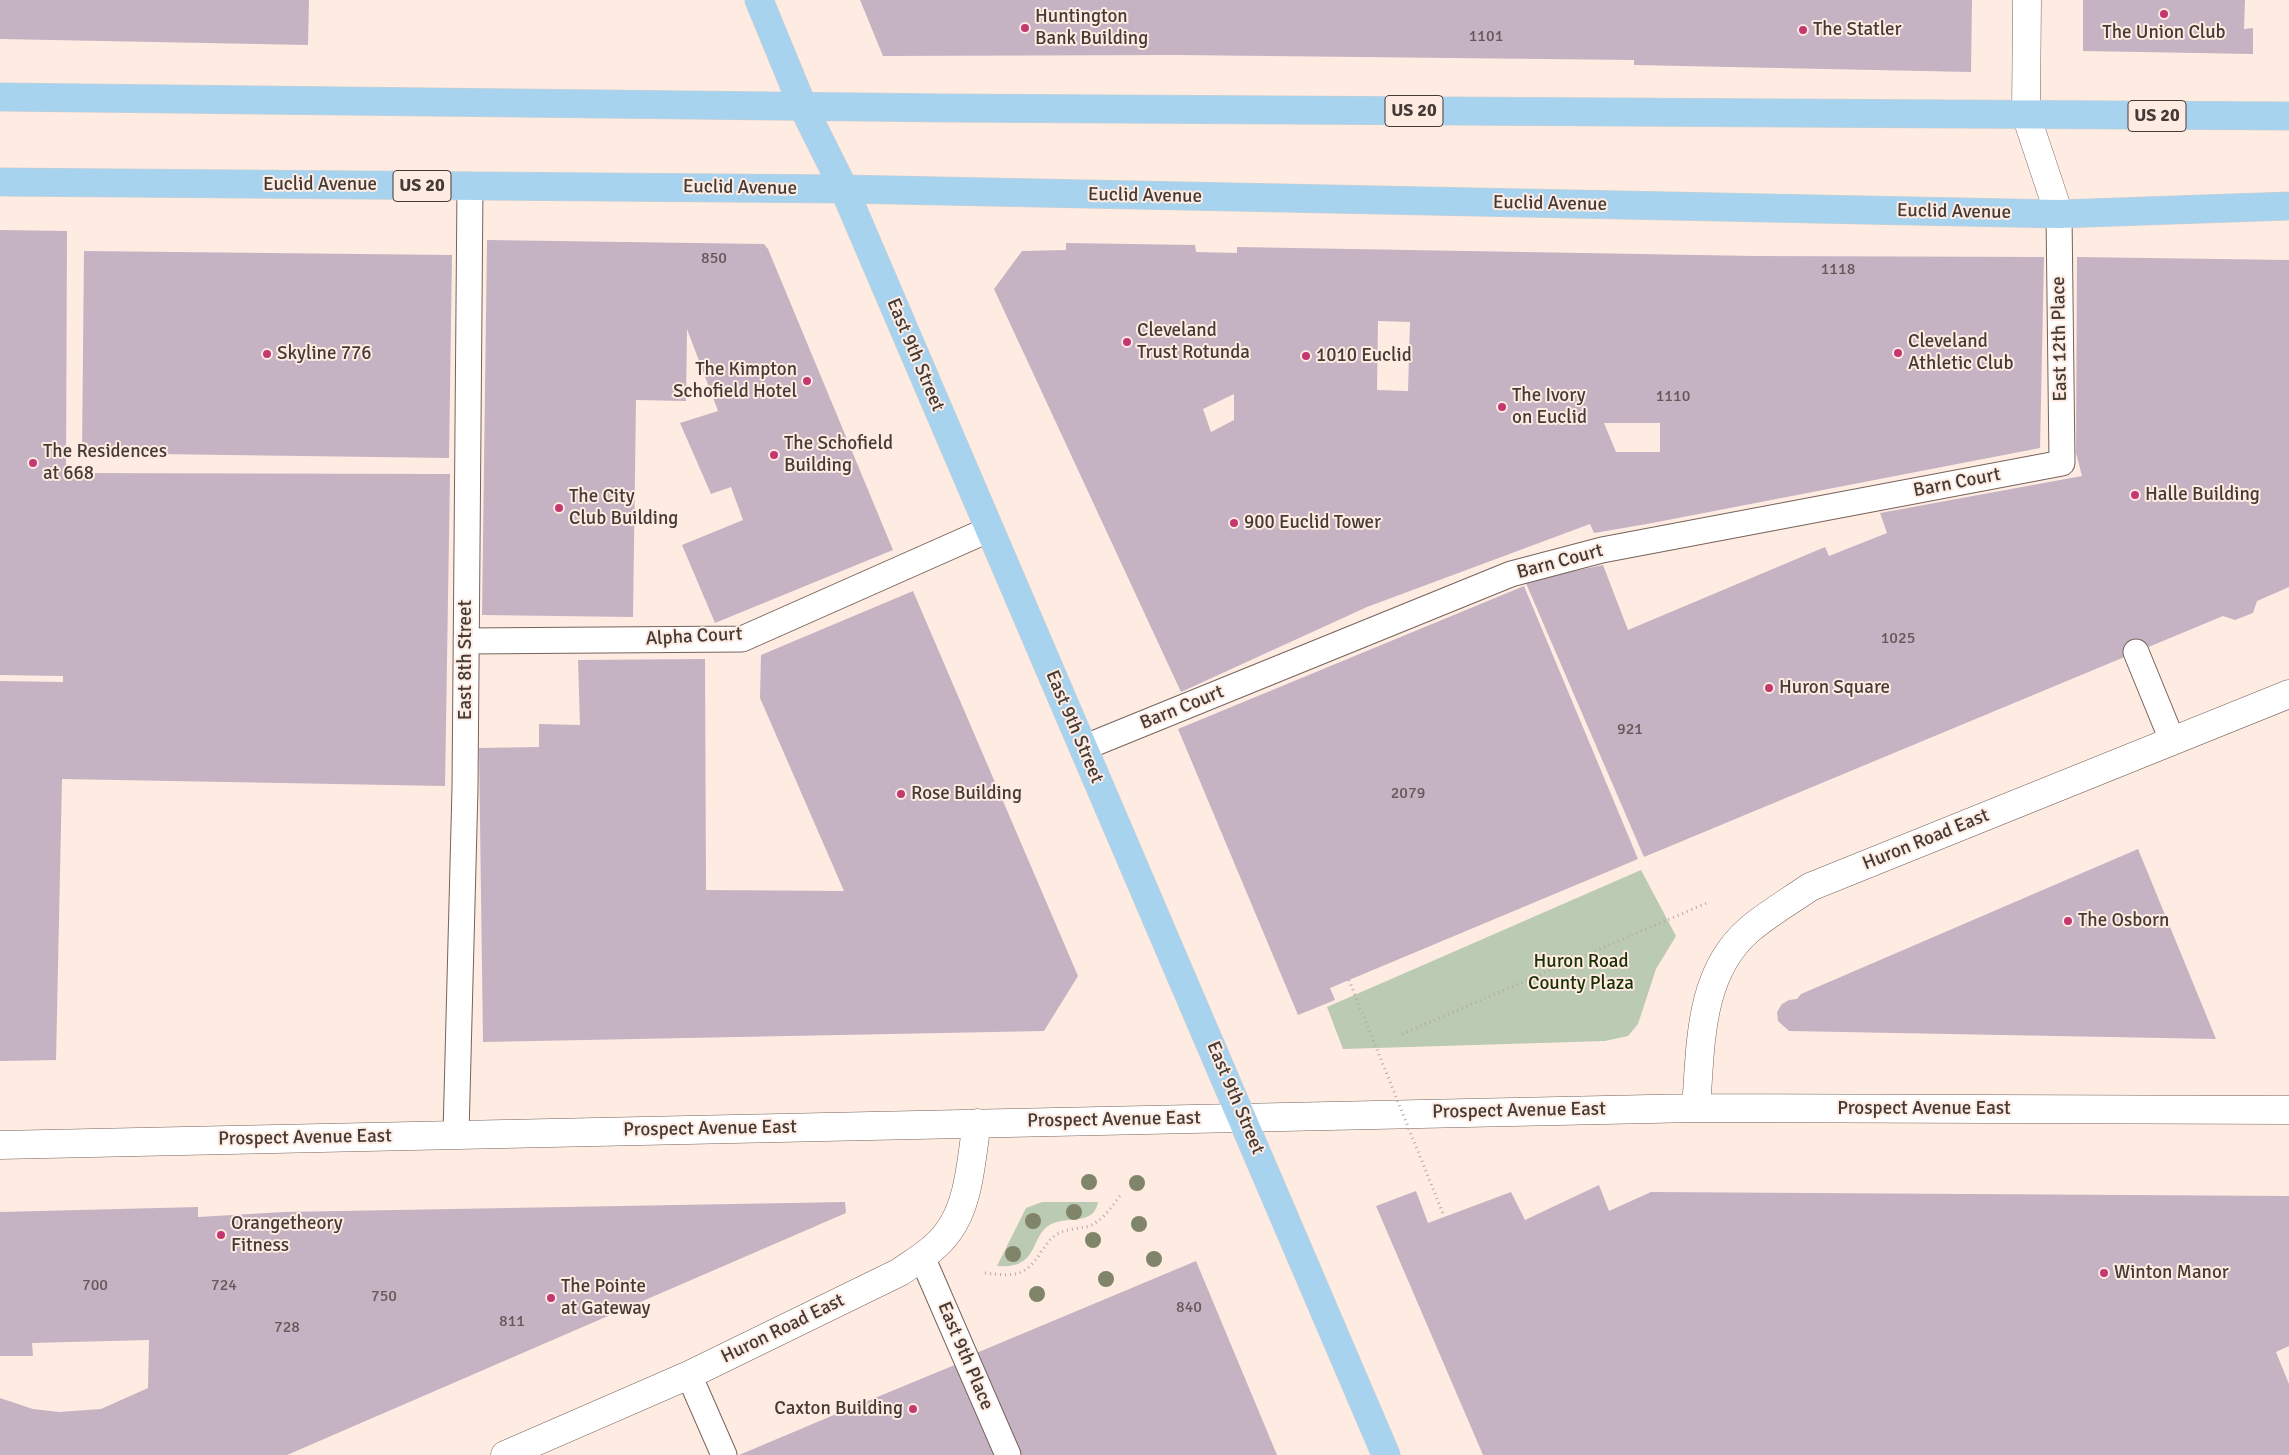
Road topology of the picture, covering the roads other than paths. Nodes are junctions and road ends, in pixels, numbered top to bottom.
1 (759, 0) edge
2 (2026, 0) edge
3 (0, 97) edge
4 (803, 107) junction
5 (2026, 115) junction
6 (2289, 116) edge
7 (0, 182) edge
8 (470, 186) junction
9 (844, 189) junction
10 (2289, 206) edge
11 (2059, 214) junction
12 (2062, 463) joint
13 (990, 529) junction
14 (466, 641) junction
15 (2136, 652) dead end
16 (2289, 694) edge
17 (2172, 740) junction
18 (1083, 748) junction
19 (1696, 1108) junction
20 (2289, 1110) edge
21 (1243, 1116) junction
22 (977, 1124) junction
23 (456, 1134) junction
24 (0, 1145) edge
25 (922, 1257) junction
26 (689, 1375) junction
27 (505, 1455) edge
28 (724, 1455) edge
29 (1008, 1455) edge
30 (1386, 1455) edge

1 - 4 main road, East 9th Street
2 - 5 street
3 - 4 main road, US 20
4 - 5 main road, US 20
4 - 9 main road, East 9th Street
5 - 6 main road, US 20
5 - 11 street
7 - 8 main road, Euclid Avenue / US 20
8 - 9 main road, Euclid Avenue / US 20
8 - 14 lane, East 8th Street
9 - 11 main road, Euclid Avenue / US 20
9 - 13 main road, East 9th Street
10 - 11 main road, Euclid Avenue / US 20
11 - 12 lane, East 12th Place
12 - 18 lane, Barn Court
13 - 14 lane, Alpha Court
13 - 18 main road, East 9th Street
14 - 23 lane, East 8th Street
15 - 17 lane
16 - 17 street, Huron Road East
17 - 19 street, Huron Road East
18 - 21 main road, East 9th Street
19 - 20 street, Prospect Avenue East
19 - 21 street, Prospect Avenue East
21 - 22 street, Prospect Avenue East
21 - 30 main road, East 9th Street
22 - 23 street, Prospect Avenue East
22 - 25 street, Huron Road East
23 - 24 street, Prospect Avenue East
25 - 26 street, Huron Road East
25 - 29 lane, East 9th Place
26 - 27 street, Huron Road East
26 - 28 lane

